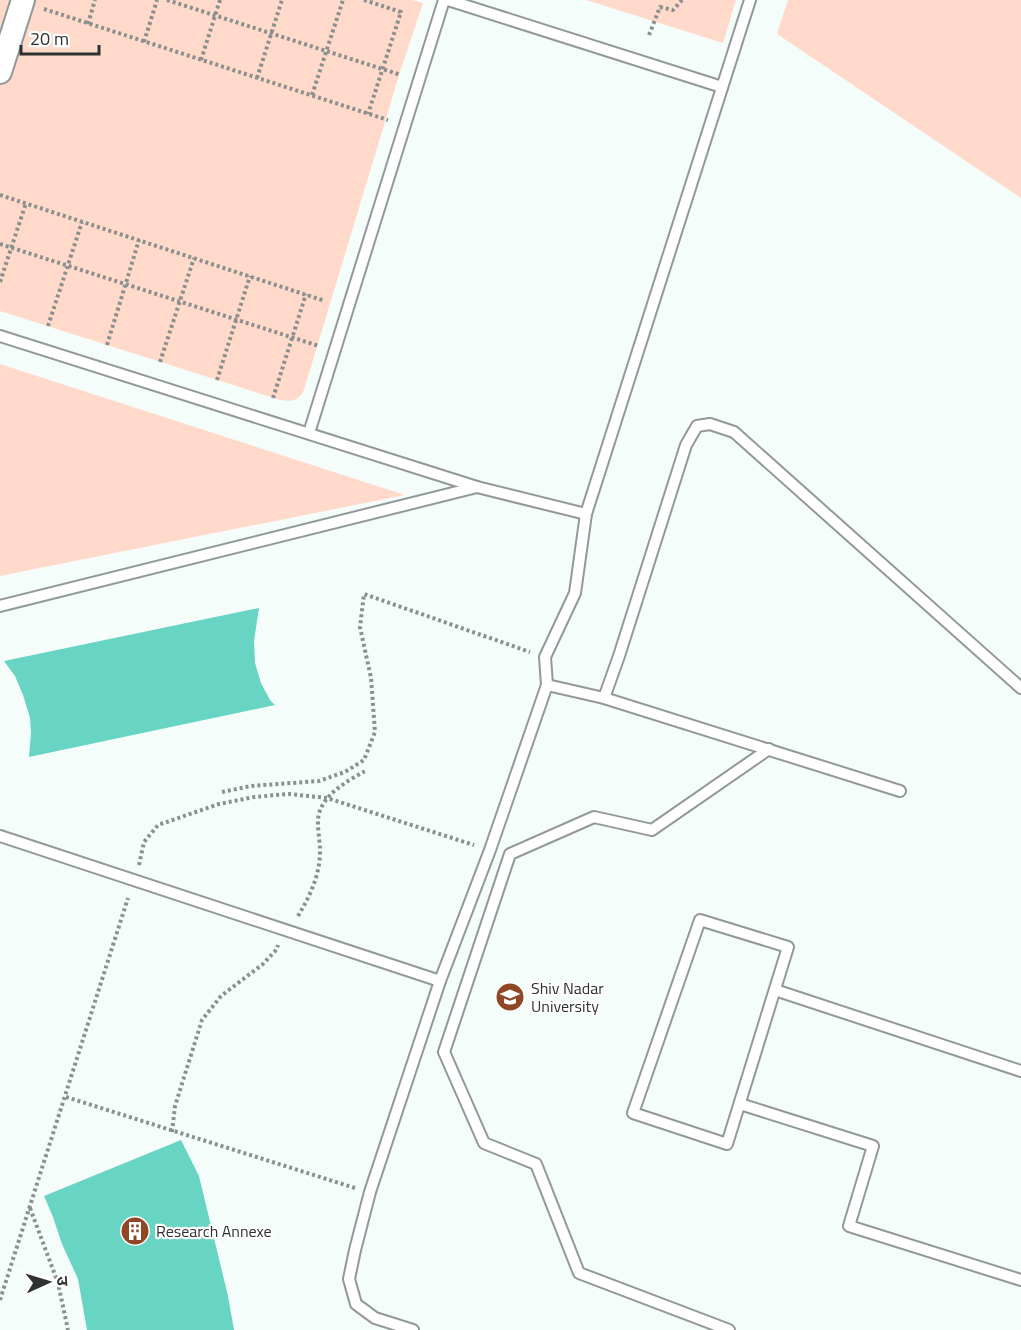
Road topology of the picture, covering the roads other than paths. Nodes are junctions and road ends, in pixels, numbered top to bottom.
1 (446, 0) edge
2 (750, 0) edge
3 (22, 1) edge
4 (0, 72) edge
5 (722, 87) junction
6 (0, 336) edge
7 (309, 433) junction
8 (477, 487) junction
9 (586, 513) junction
10 (0, 606) edge
11 (547, 685) junction
12 (1021, 688) edge
13 (604, 698) junction
14 (769, 749) junction
15 (900, 791) dead end
16 (0, 836) edge
17 (440, 981) junction
18 (775, 990) junction
19 (1021, 1071) edge
20 (740, 1104) junction
21 (1021, 1280) edge
22 (400, 1328) edge
23 (413, 1330) edge
24 (729, 1330) edge

1 - 5 lane
1 - 7 lane
2 - 5 lane
3 - 4 street
5 - 9 lane
6 - 7 lane
7 - 8 lane
8 - 9 lane
8 - 10 lane
9 - 11 lane
11 - 13 lane
11 - 17 lane
12 - 13 lane
13 - 14 lane
14 - 15 lane
14 - 24 lane
16 - 17 lane
17 - 22 lane
18 - 19 lane
18 - 20 lane
18 - 20 lane
20 - 21 lane
22 - 23 lane

